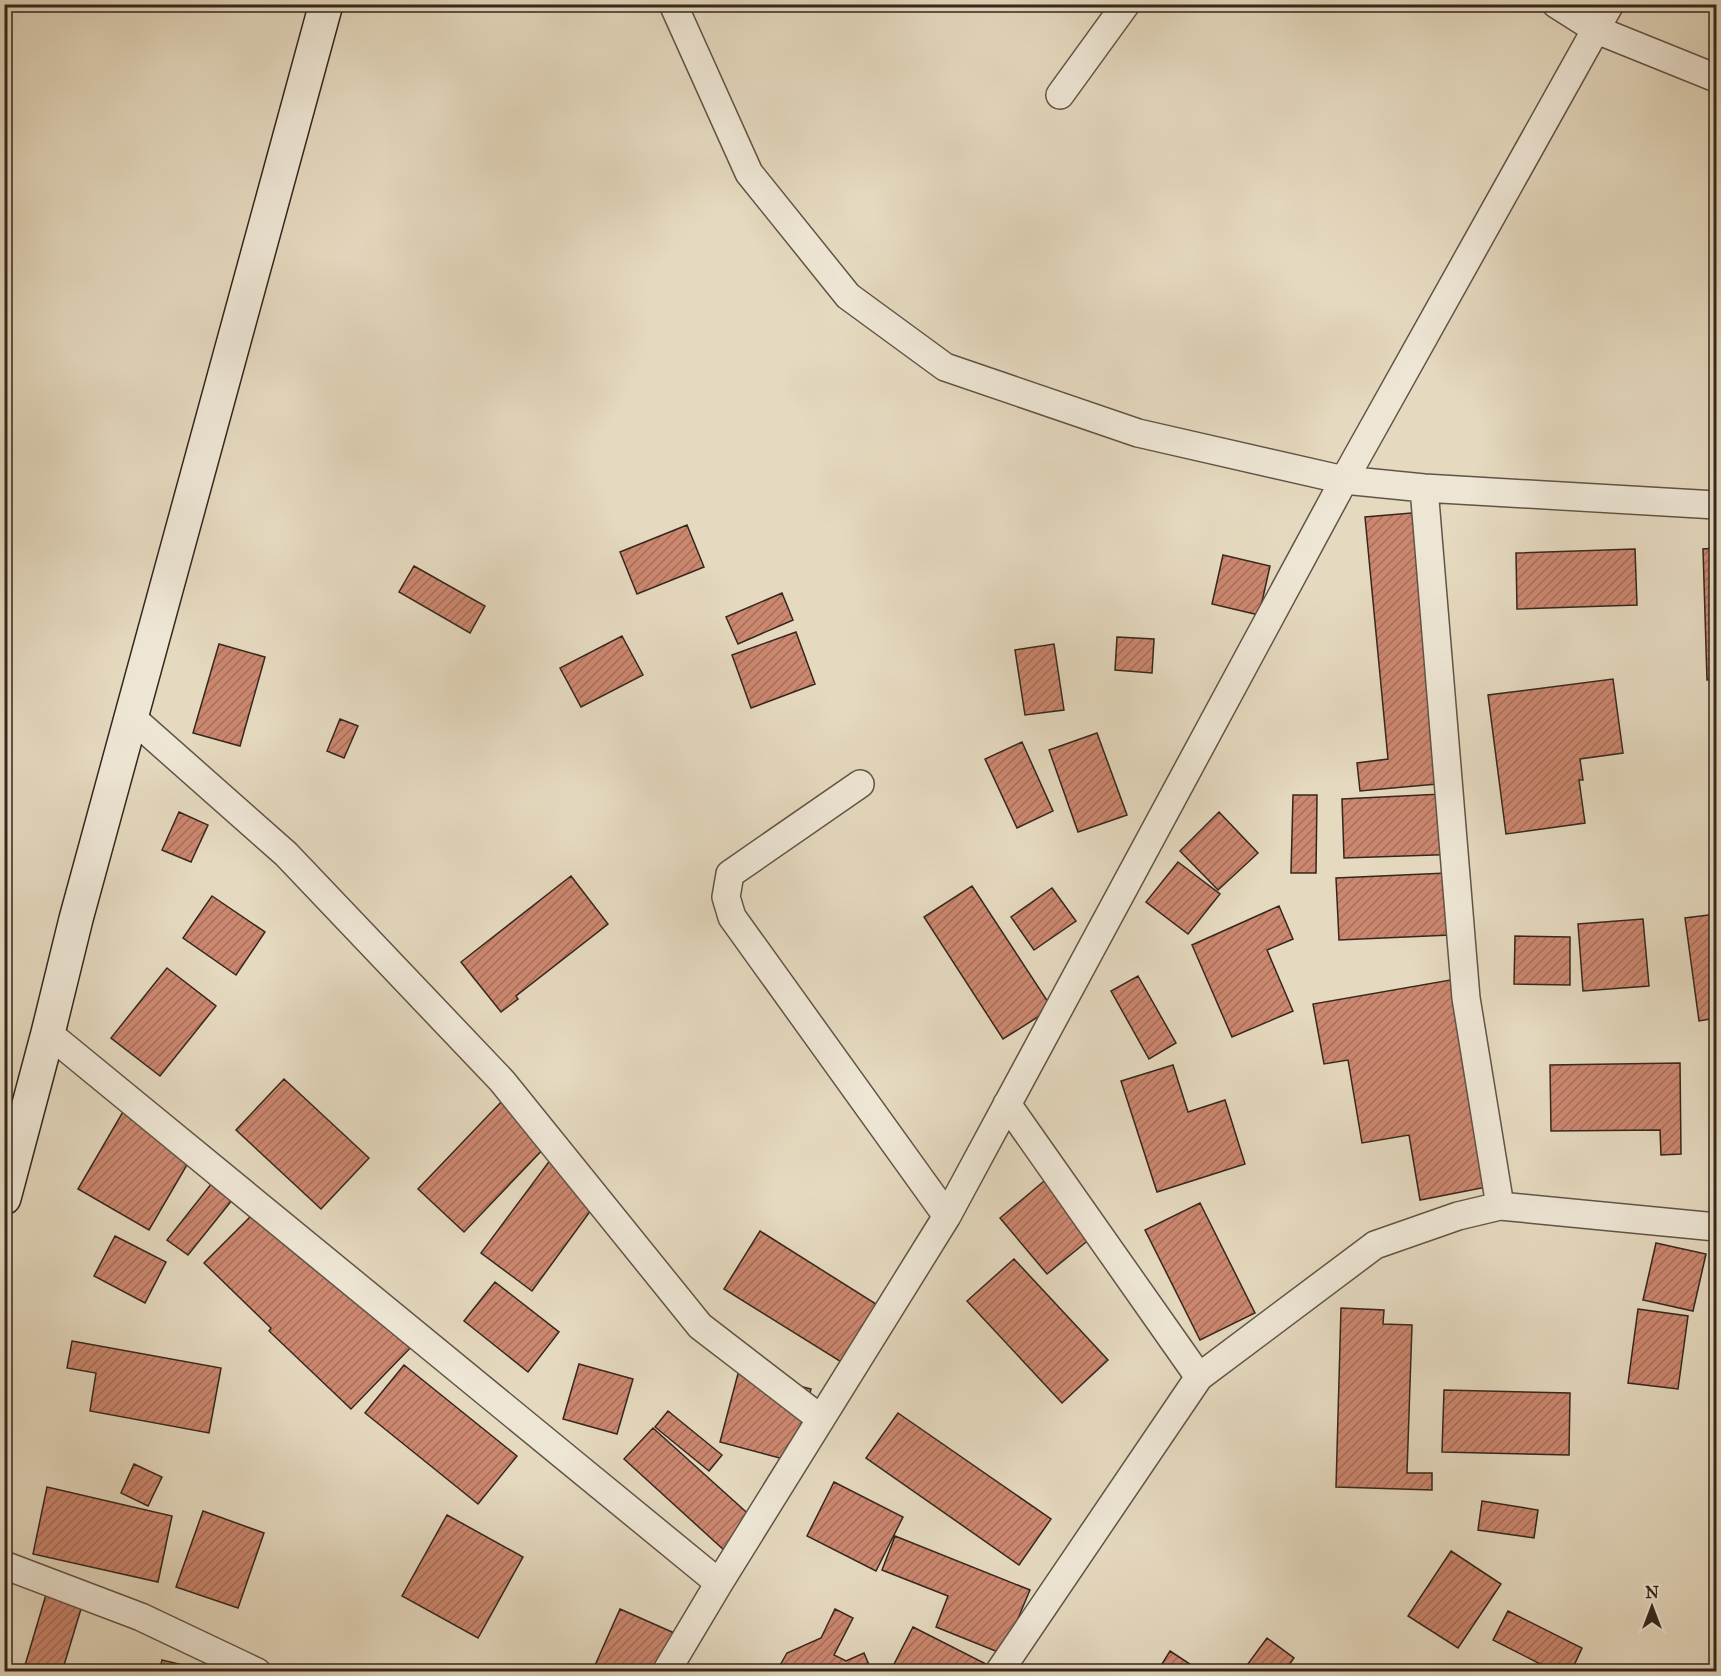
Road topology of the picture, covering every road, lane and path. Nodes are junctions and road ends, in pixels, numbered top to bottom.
1 (326, 4) edge
2 (673, 4) edge
3 (1126, 4) edge
4 (1556, 4) edge
5 (1610, 4) edge
6 (1596, 30) junction
7 (1716, 78) edge
8 (1060, 95) dead end
9 (1344, 480) junction
10 (1424, 488) junction
11 (1716, 505) edge
12 (130, 716) junction
13 (861, 784) dead end
14 (48, 1033) junction
15 (1007, 1104) junction
16 (6, 1189) edge
17 (1500, 1206) junction
18 (947, 1216) junction
19 (1716, 1227) edge
20 (1199, 1377) junction
21 (821, 1419) junction
22 (4, 1565) edge
23 (719, 1583) junction
24 (1005, 1669) edge
25 (257, 1671) edge
26 (666, 1671) edge

1 - 12 main road
2 - 9 street
3 - 8 street
4 - 6 street
5 - 6 street
6 - 7 street
6 - 9 street
9 - 10 street
9 - 15 street
10 - 11 street
10 - 17 street
12 - 14 main road
12 - 21 street
13 - 18 street
14 - 16 main road
14 - 23 street
15 - 18 street
15 - 20 street
17 - 19 street
17 - 20 street
18 - 21 street
20 - 24 street
21 - 23 street
22 - 25 street
23 - 26 street

